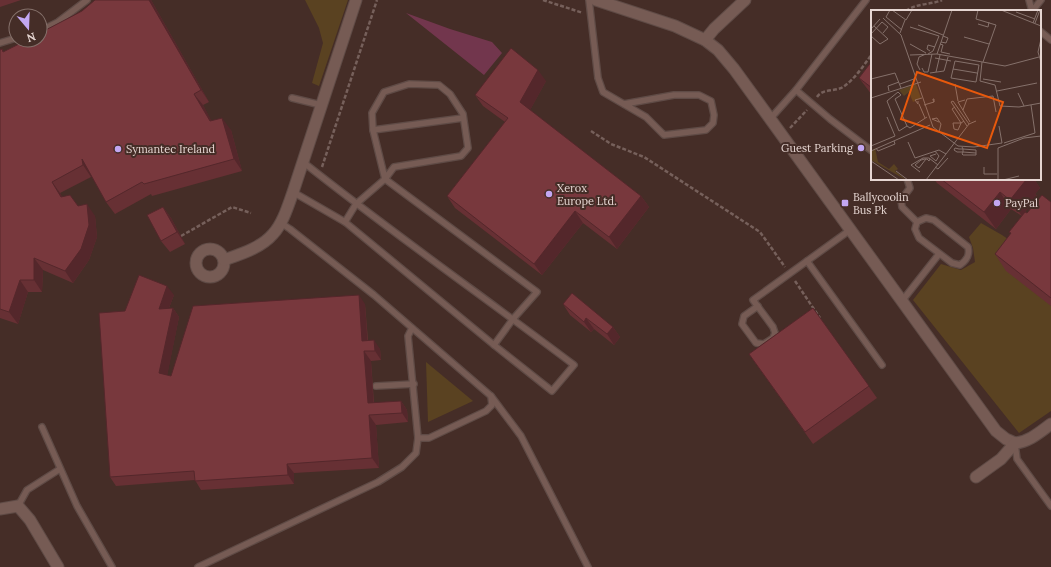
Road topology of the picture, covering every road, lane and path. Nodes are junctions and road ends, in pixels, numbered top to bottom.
1 (87, 0) edge
2 (356, 0) edge
3 (377, 0) edge
4 (543, 0) edge
5 (595, 0) edge
6 (745, 0) edge
7 (866, 0) edge
8 (942, 0) edge
9 (1029, 0) edge
10 (1041, 0) edge
11 (907, 10) edge
12 (1032, 10) edge
13 (1033, 10) edge
14 (591, 15) junction
15 (48, 27) edge
16 (1041, 32) edge
17 (705, 40) junction
18 (1051, 40) edge
19 (871, 55) edge
20 (796, 90) junction
21 (292, 98) dead end
22 (812, 103) junction
23 (624, 104) junction
24 (321, 105) junction
25 (463, 118) junction
26 (770, 119) junction
27 (373, 130) junction
28 (591, 132) dead end
29 (782, 135) junction
30 (871, 150) edge
31 (303, 162) junction
32 (319, 175) junction
33 (385, 179) junction
34 (906, 180) edge
35 (293, 192) junction
36 (356, 204) junction
37 (250, 213) dead end
38 (345, 222) junction
39 (917, 222) junction
40 (281, 223) junction
41 (850, 230) junction
42 (180, 236) dead end
43 (939, 254) junction
44 (224, 260) dead end
45 (807, 262) junction
46 (790, 273) junction
47 (902, 301) junction
48 (758, 306) junction
49 (513, 319) junction
50 (822, 320) edge
51 (412, 328) junction
52 (494, 345) junction
53 (882, 365) dead end
54 (414, 384) junction
55 (376, 386) dead end
56 (491, 396) junction
57 (1051, 424) edge
58 (42, 427) dead end
59 (418, 438) junction
60 (1015, 443) junction
61 (60, 469) junction
62 (976, 477) dead end
63 (18, 506) junction
64 (1051, 506) edge
65 (0, 509) edge
66 (58, 567) edge
67 (112, 567) edge
68 (198, 567) edge
69 (588, 567) edge

1 - 15 lane
2 - 24 street
3 - 32 path
4 - 14 path
5 - 14 lane
5 - 17 street
6 - 17 street
7 - 20 lane
8 - 11 path
9 - 12 lane
10 - 13 lane
14 - 23 lane
16 - 18 lane
17 - 26 street
19 - 22 path
20 - 22 lane
20 - 26 lane
21 - 24 lane
22 - 29 path
22 - 30 lane
23 - 23 lane
24 - 31 street
25 - 27 lane
25 - 27 lane
25 - 33 lane
26 - 29 street
27 - 33 lane
28 - 46 path
29 - 41 street
31 - 32 lane
31 - 35 street
32 - 36 lane
33 - 36 lane
33 - 49 lane
34 - 39 lane
35 - 38 lane
35 - 40 street
36 - 38 lane
36 - 49 lane
37 - 42 path
38 - 52 lane
39 - 43 lane
39 - 43 lane
40 - 44 street
40 - 51 lane
41 - 45 lane
41 - 47 street
43 - 47 lane
45 - 46 lane
45 - 53 lane
46 - 48 lane
46 - 50 path
47 - 60 street
48 - 48 lane
49 - 52 lane
49 - 52 lane
51 - 54 lane
51 - 56 lane
54 - 55 lane
54 - 59 lane
56 - 59 lane
56 - 69 lane
57 - 60 street
58 - 61 lane
59 - 68 lane
60 - 62 street
60 - 64 lane
61 - 63 lane
61 - 67 lane
63 - 65 street
63 - 66 street

